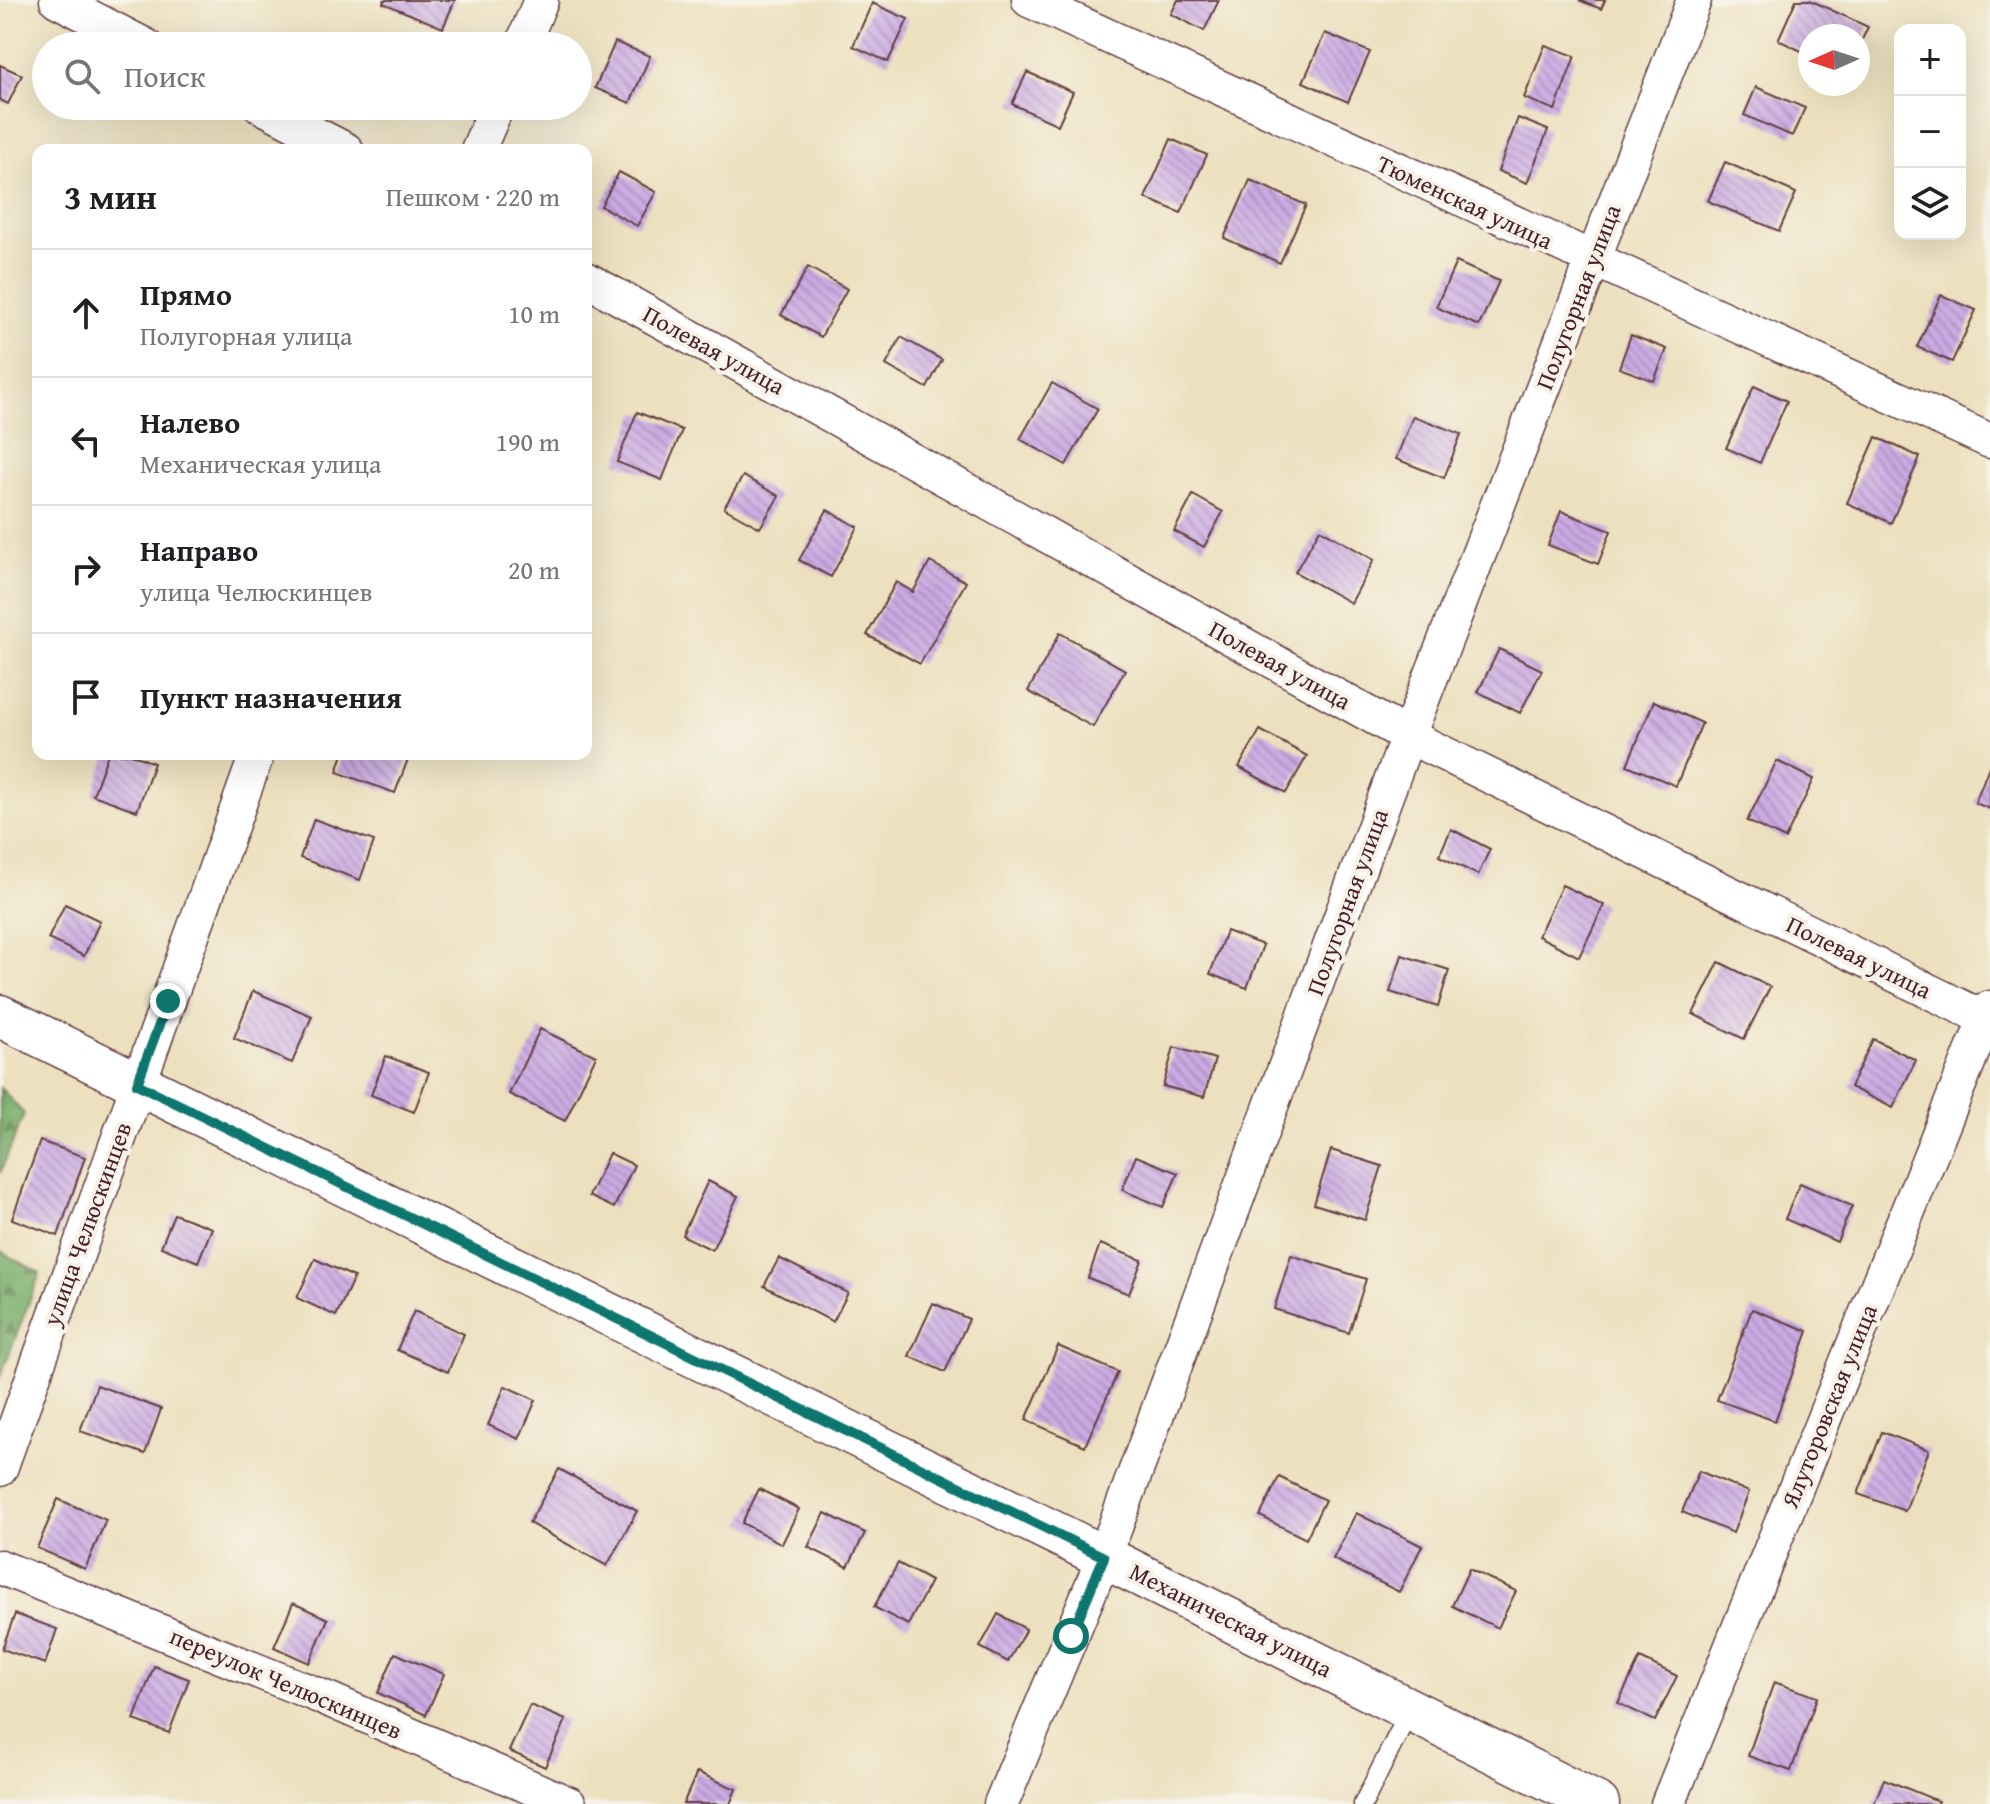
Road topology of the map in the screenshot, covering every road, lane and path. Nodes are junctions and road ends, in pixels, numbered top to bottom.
1 (57, 0) edge
2 (541, 0) edge
3 (1029, 0) edge
4 (1694, 0) edge
5 (119, 32) edge
6 (528, 32) edge
7 (288, 120) edge
8 (491, 120) edge
9 (334, 144) edge
10 (481, 144) edge
11 (1592, 260) junction
12 (592, 282) edge
13 (1990, 441) edge
14 (1408, 736) junction
15 (255, 760) edge
16 (0, 1016) edge
17 (1989, 1016) edge
18 (137, 1084) junction
19 (6, 1430) edge
20 (0, 1469) edge
21 (1104, 1557) junction
22 (0, 1567) edge
23 (1410, 1710) junction
24 (569, 1804) edge
25 (1001, 1804) edge
26 (1363, 1804) edge
27 (1598, 1804) edge
28 (1668, 1804) edge

1 - 5 street
2 - 6 street
3 - 11 street, Тюменская улица
4 - 11 street, Полугорная улица
7 - 9 street
8 - 10 street
11 - 13 street, Тюменская улица
11 - 14 street, Полугорная улица
12 - 14 street, Полевая улица
14 - 17 street, Полевая улица
14 - 21 street, Полугорная улица
15 - 18 street, улица Челюскинцев
16 - 18 street, Механическая улица
17 - 28 street, Ялуторовская улица
18 - 19 street, улица Челюскинцев
18 - 21 street, Механическая улица
19 - 20 street, улица Челюскинцев
21 - 23 street, Механическая улица
21 - 25 street, Полугорная улица
22 - 24 street, переулок Челюскинцев
23 - 26 lane
23 - 27 street, Механическая улица

